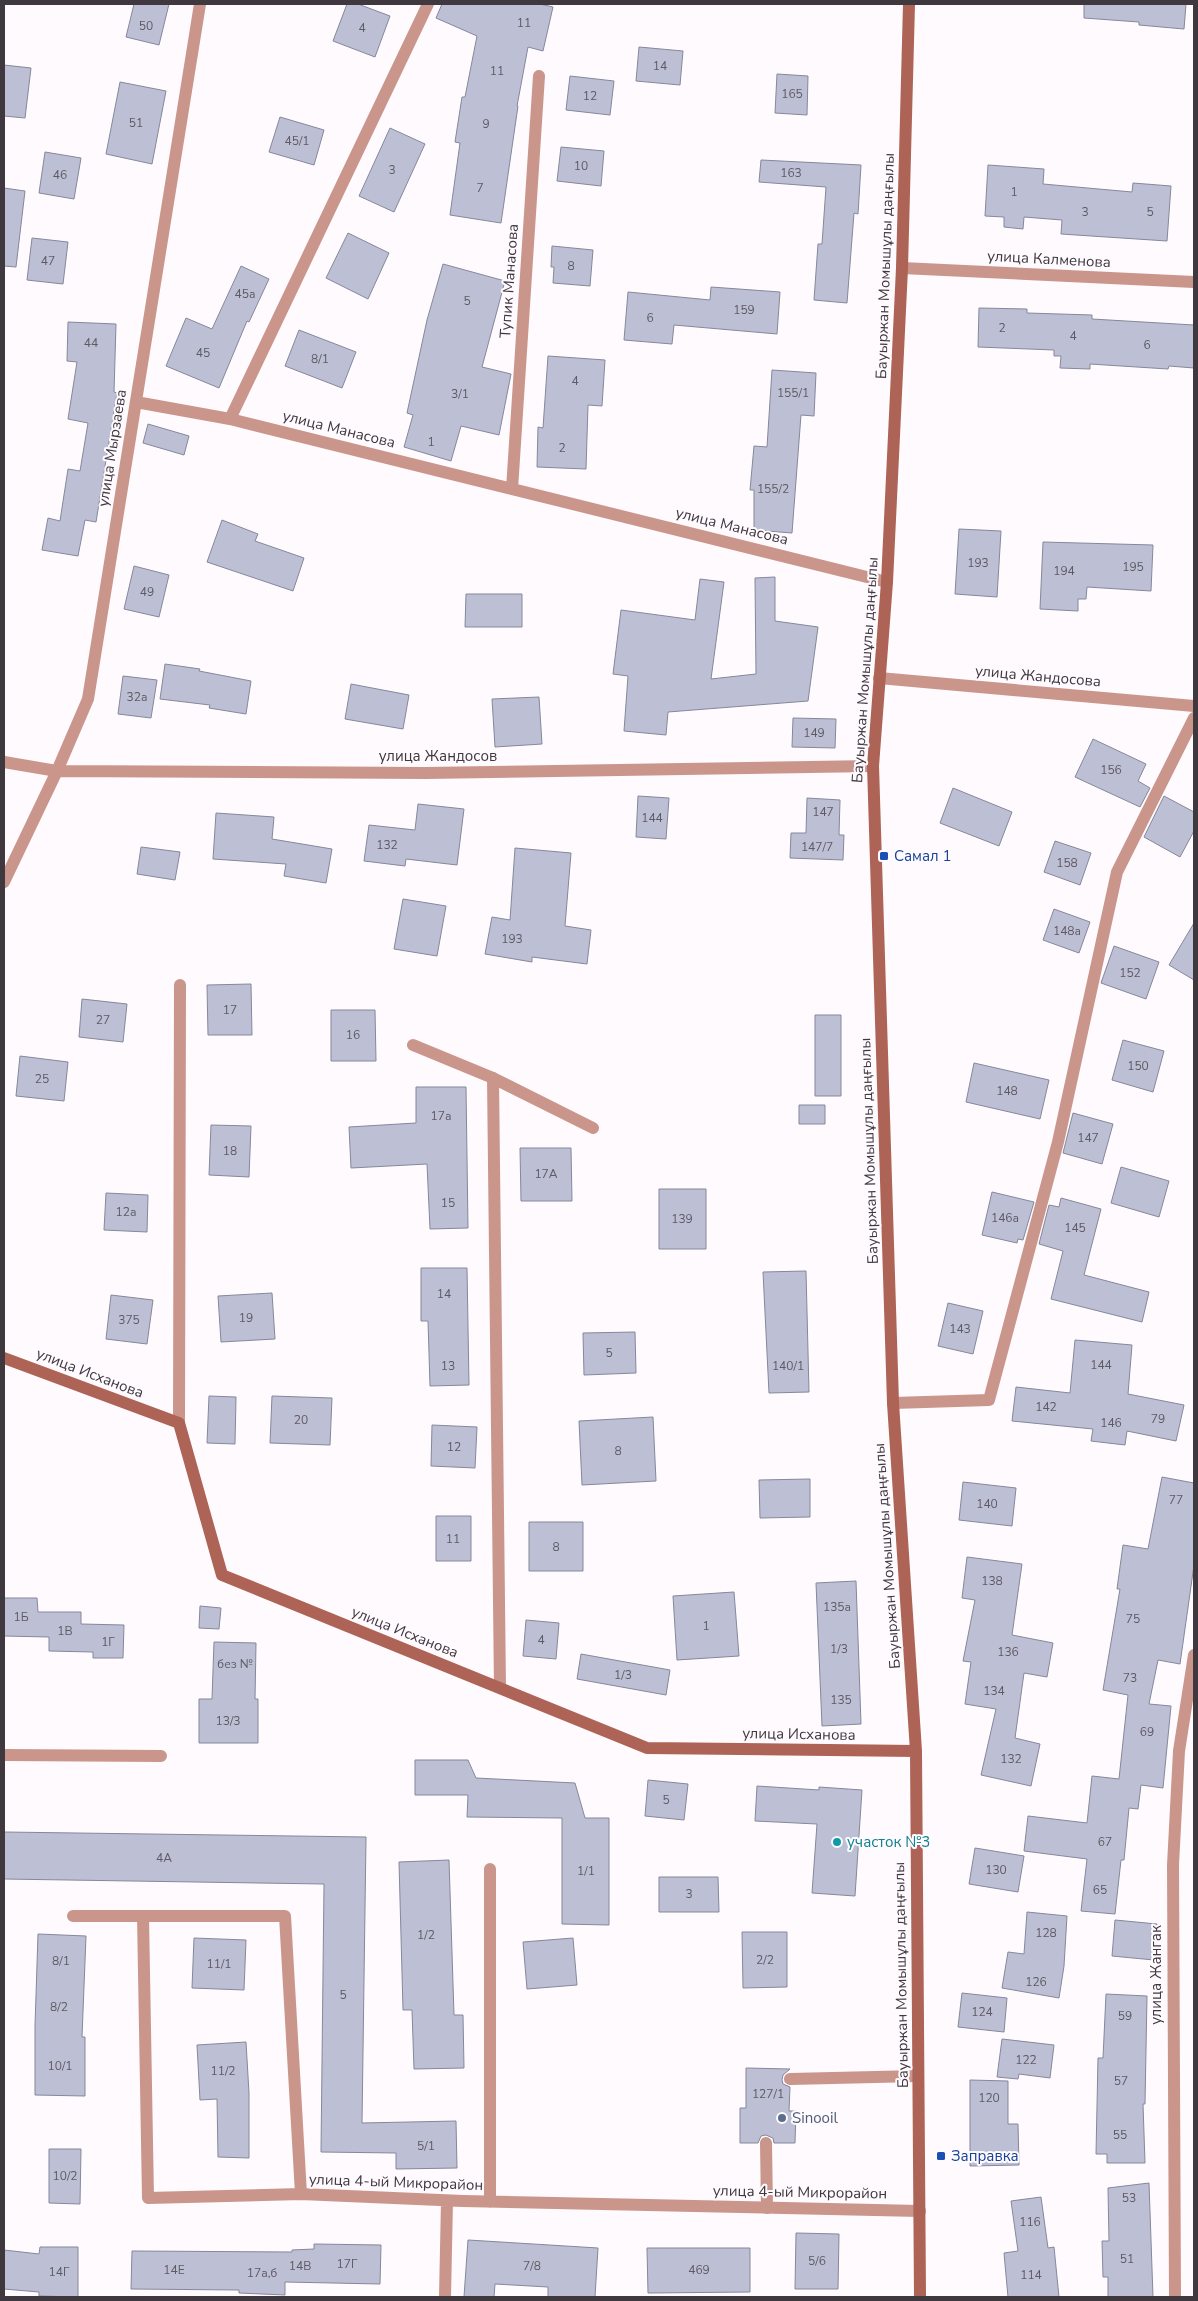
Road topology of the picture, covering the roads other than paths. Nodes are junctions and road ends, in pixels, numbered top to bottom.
1 (200, 4) edge
2 (428, 4) edge
3 (910, 4) edge
4 (539, 76) dead end
5 (902, 268) junction
6 (1194, 282) edge
7 (136, 402) junction
8 (230, 419) junction
9 (512, 489) junction
10 (887, 582) junction
11 (879, 678) junction
12 (1194, 706) edge
13 (1194, 718) edge
14 (4, 762) edge
15 (873, 766) junction
16 (57, 771) junction
17 (4, 882) edge
18 (180, 985) dead end
19 (413, 1045) dead end
20 (493, 1078) junction
21 (593, 1128) dead end
22 (4, 1358) edge
23 (893, 1403) junction
24 (179, 1423) junction
25 (1194, 1655) edge
26 (500, 1688) junction
27 (916, 1751) junction
28 (4, 1756) edge
29 (161, 1756) dead end
30 (490, 1869) dead end
31 (73, 1916) dead end
32 (144, 1916) junction
33 (918, 2076) junction
34 (790, 2079) dead end
35 (766, 2143) dead end
36 (301, 2194) junction
37 (447, 2201) junction
38 (490, 2202) junction
39 (767, 2208) junction
40 (920, 2211) junction
41 (445, 2297) edge
42 (920, 2297) edge
43 (1174, 2297) edge

1 - 7 street, улица Мырзаева
2 - 8 street
3 - 5 main road, Бауыржан Момышұлы даңғылы
4 - 9 street, Тупик Манасова
5 - 6 street, улица Калменова
5 - 10 main road, Бауыржан Момышұлы даңғылы
7 - 8 street, улица Манасова
7 - 16 street, улица Мырзаева
8 - 9 street, улица Манасова
9 - 10 street, улица Манасова
10 - 11 main road, Бауыржан Момышұлы даңғылы
11 - 12 street, улица Жандосова
11 - 15 main road, Бауыржан Момышұлы даңғылы
13 - 23 street
14 - 16 street, улица Жандосов
15 - 16 street, улица Жандосов
15 - 23 main road, Бауыржан Момышұлы даңғылы
16 - 17 street, улица Мырзаева
18 - 24 street
19 - 20 street
20 - 21 street
20 - 26 street
22 - 24 main road, улица Исханова
23 - 27 main road, Бауыржан Момышұлы даңғылы
24 - 26 main road, улица Исханова
25 - 43 street, улица Жангак
26 - 27 main road, улица Исханова
27 - 33 main road, Бауыржан Момышұлы даңғылы
28 - 29 street
30 - 38 street
31 - 32 street, улица 4-ый Микрорайон
32 - 36 street, улица 4-ый Микрорайон
32 - 36 street
33 - 34 street
33 - 40 main road, Бауыржан Момышұлы даңғылы
35 - 39 street
36 - 37 street, улица 4-ый Микрорайон
37 - 38 street, улица 4-ый Микрорайон
37 - 41 street
38 - 39 street, улица 4-ый Микрорайон
39 - 40 street, улица 4-ый Микрорайон
40 - 42 main road, Бауыржан Момышұлы даңғылы

